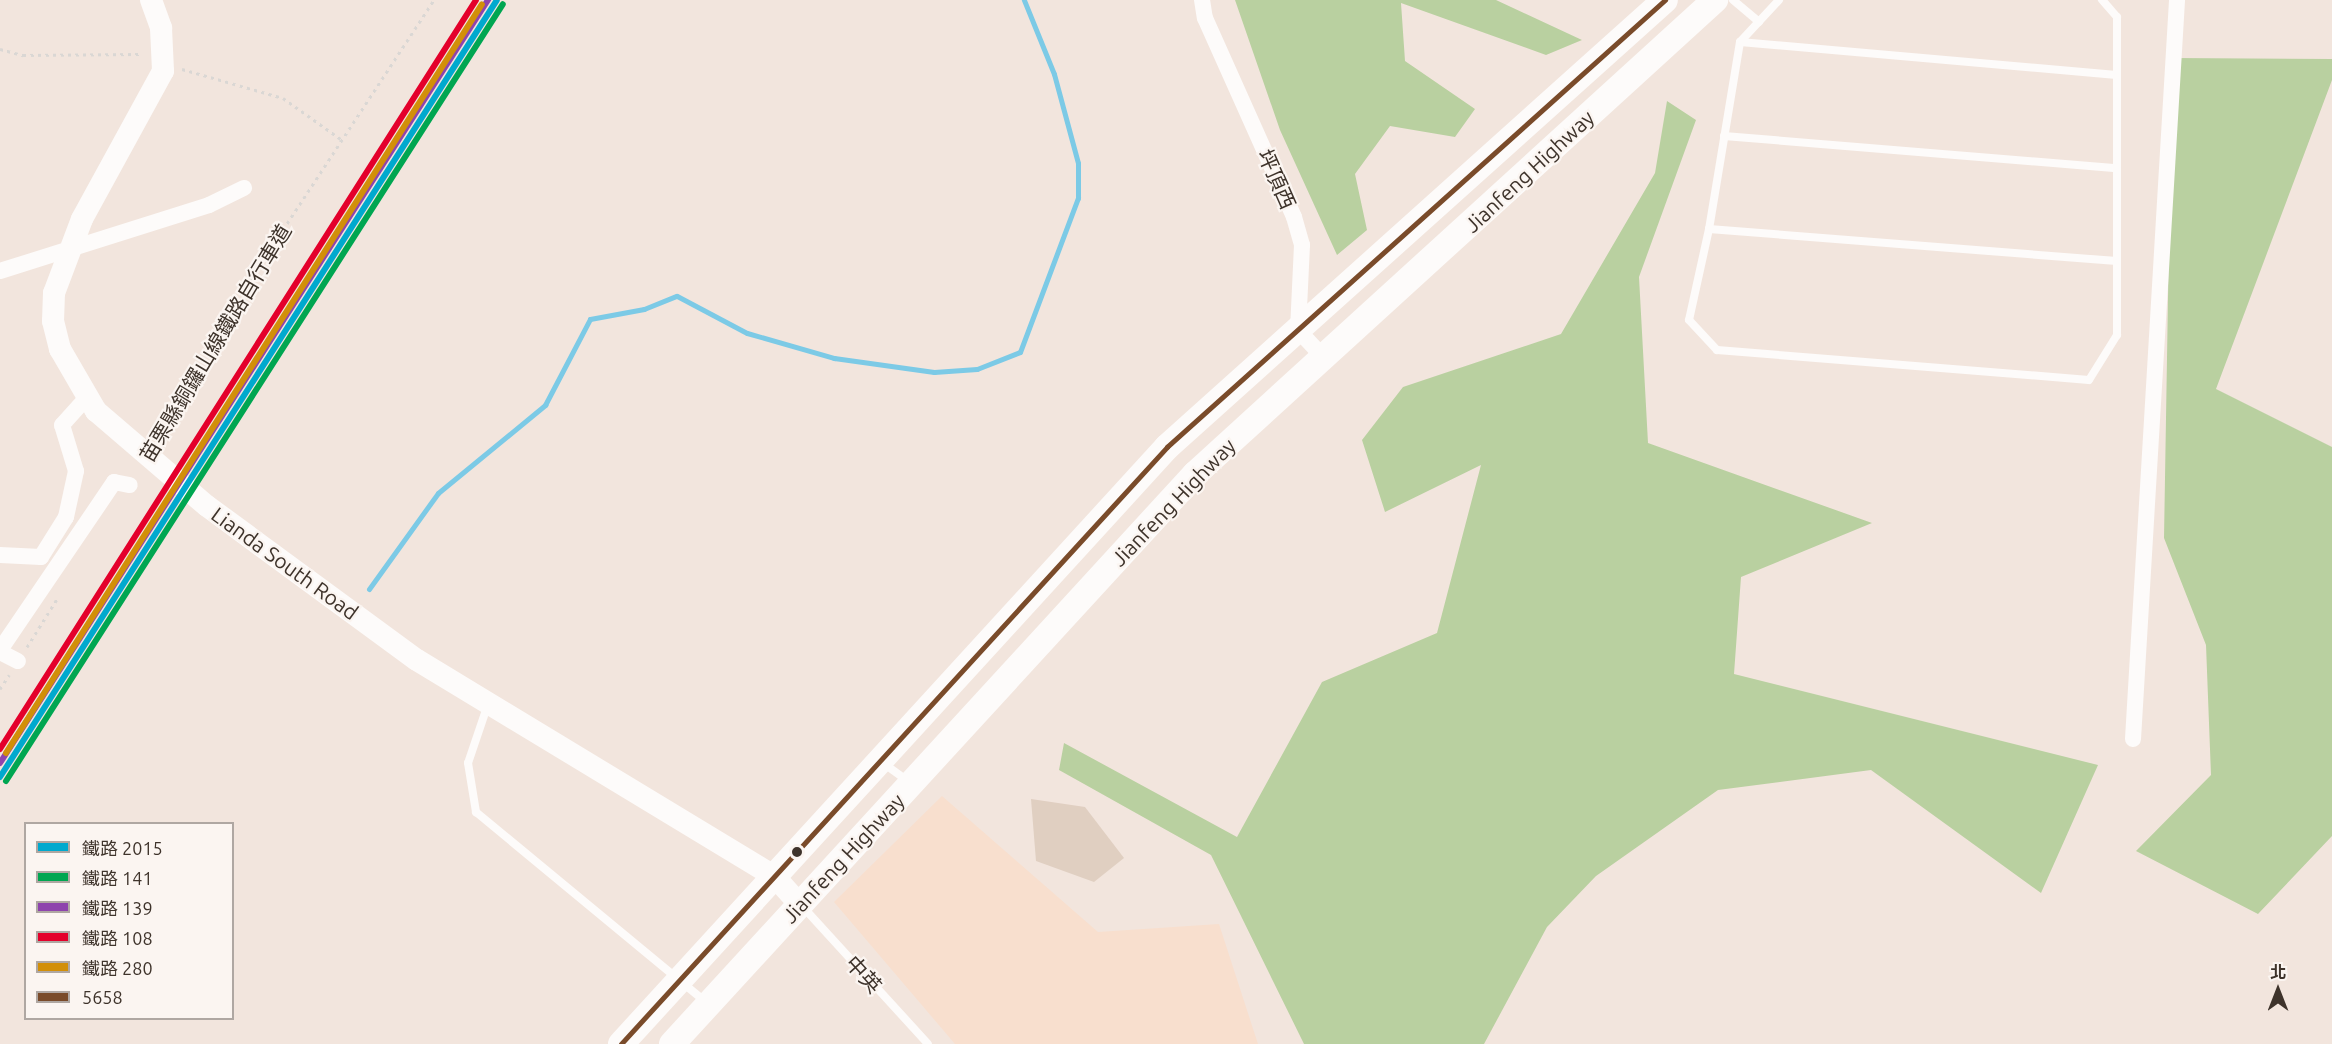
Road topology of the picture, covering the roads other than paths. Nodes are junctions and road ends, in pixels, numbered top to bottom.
1 (151, 0) edge
2 (1202, 0) edge
3 (1665, 0) edge
4 (1714, 0) edge
5 (1733, 0) edge
6 (1779, 0) edge
7 (2102, 0) edge
8 (2177, 0) edge
9 (1759, 22) junction
10 (1740, 42) junction
11 (2117, 75) junction
12 (1724, 136) junction
13 (2117, 168) junction
14 (244, 188) dead end
15 (1709, 229) junction
16 (69, 249) junction
17 (2117, 261) junction
18 (0, 271) edge
19 (1298, 330) junction
20 (1324, 358) junction
21 (87, 397) junction
22 (130, 485) dead end
23 (0, 555) edge
24 (0, 651) edge
25 (18, 661) road end
26 (489, 704) junction
27 (2133, 739) dead end
28 (880, 761) junction
29 (912, 783) junction
30 (775, 877) junction
31 (800, 905) junction
32 (678, 981) junction
33 (709, 1004) junction
34 (621, 1044) edge
35 (672, 1044) edge
36 (928, 1044) edge

1 - 16 street, Lianda South Road
2 - 19 street, 坪頂西
3 - 19 main road, Jianfeng Highway
4 - 20 main road, Jianfeng Highway
5 - 9 lane
6 - 9 lane
7 - 11 lane
8 - 27 street
9 - 10 lane
10 - 11 lane
10 - 12 lane
11 - 13 lane
12 - 13 lane
12 - 15 lane
13 - 17 lane
14 - 16 street
15 - 17 lane
15 - 17 lane
16 - 18 street
16 - 21 street, Lianda South Road
19 - 20 street
19 - 28 main road, Jianfeng Highway
20 - 29 main road, Jianfeng Highway
21 - 23 street
21 - 26 street, Lianda South Road
22 - 24 street
24 - 25 street
26 - 30 street, Lianda South Road
26 - 32 lane
28 - 29 lane
28 - 30 main road, Jianfeng Highway
29 - 31 main road, Jianfeng Highway
30 - 31 street, Lianda South Road
30 - 32 main road, Jianfeng Highway
31 - 33 main road, Jianfeng Highway
31 - 36 lane, 中英
32 - 33 lane
32 - 34 main road, Jianfeng Highway
33 - 35 main road, Jianfeng Highway

